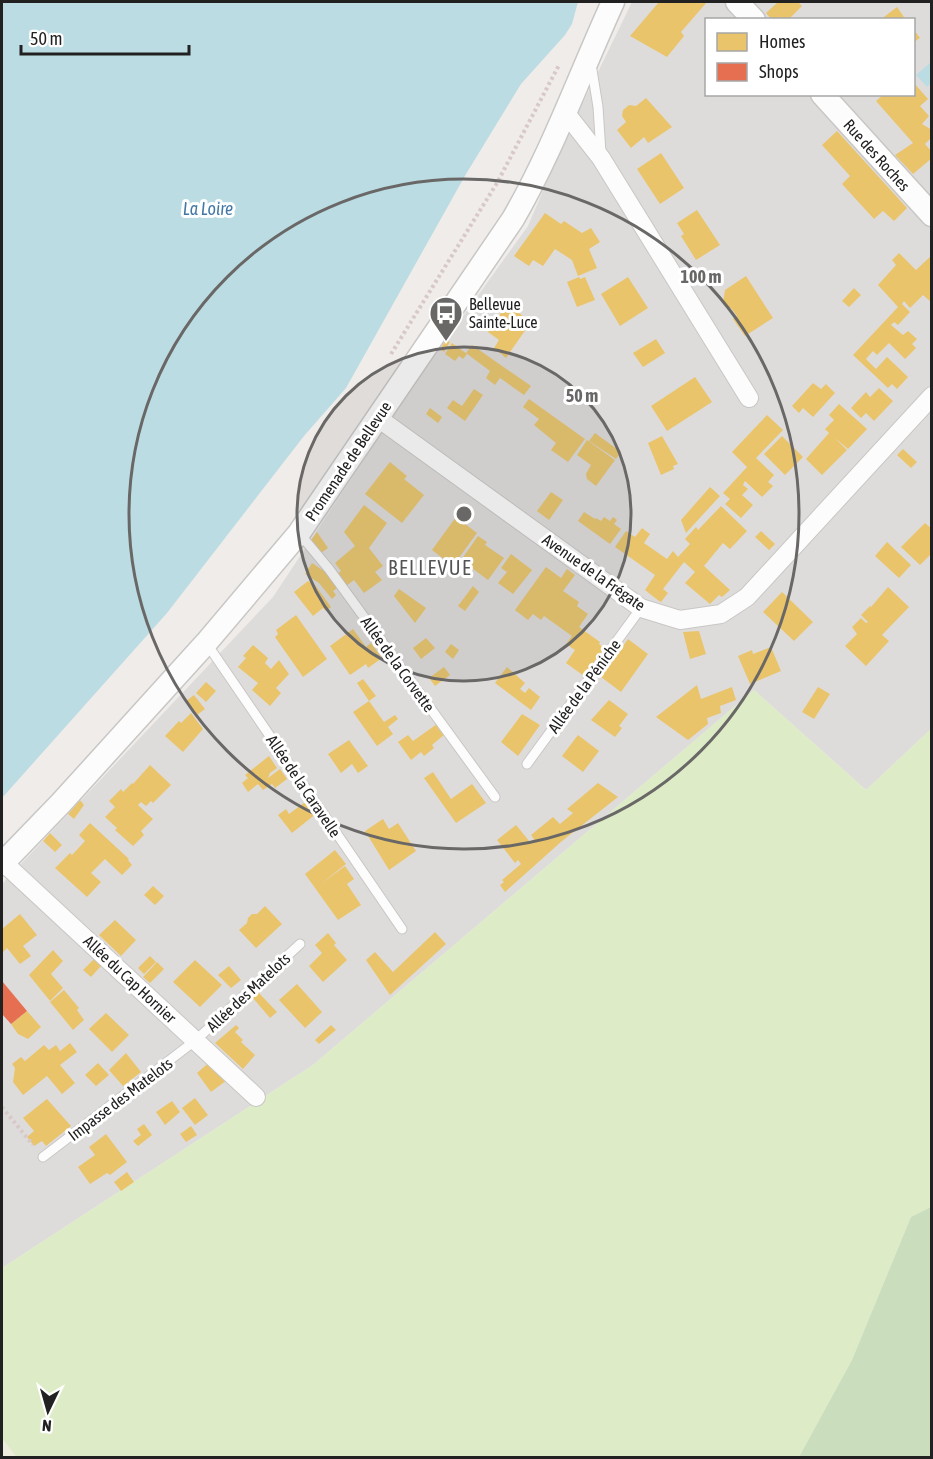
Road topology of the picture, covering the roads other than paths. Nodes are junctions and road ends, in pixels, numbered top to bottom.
1 (613, 2) edge
2 (737, 2) edge
3 (752, 18) edge
4 (585, 65) junction
5 (824, 96) edge
6 (565, 112) junction
7 (601, 159) junction
8 (932, 215) edge
9 (932, 396) edge
10 (749, 398) dead end
11 (378, 418) junction
12 (299, 533) junction
13 (641, 608) junction
14 (206, 644) junction
15 (527, 764) dead end
16 (495, 797) dead end
17 (3, 863) edge
18 (402, 929) dead end
19 (300, 944) dead end
20 (196, 1040) junction
21 (256, 1097) dead end
22 (43, 1157) road end

1 - 4 street, Promenade de Bellevue
2 - 3 street
4 - 6 street, Promenade de Bellevue
4 - 7 lane
5 - 8 street, Rue des Roches
6 - 7 street
6 - 11 street, Promenade de Bellevue
7 - 10 street
9 - 13 street, Avenue de la Frégate
11 - 12 street, Promenade de Bellevue
11 - 13 street, Avenue de la Frégate
12 - 14 street, Promenade de Bellevue
12 - 16 lane, Allée de la Corvette
13 - 15 lane, Allée de la Péniche
14 - 17 street, Promenade de Bellevue
14 - 18 lane, Allée de la Caravelle
17 - 20 street, Allée du Cap Hornier
19 - 20 lane, Allée des Matelots
20 - 21 street, Allée du Cap Hornier
20 - 22 lane, Impasse des Matelots

